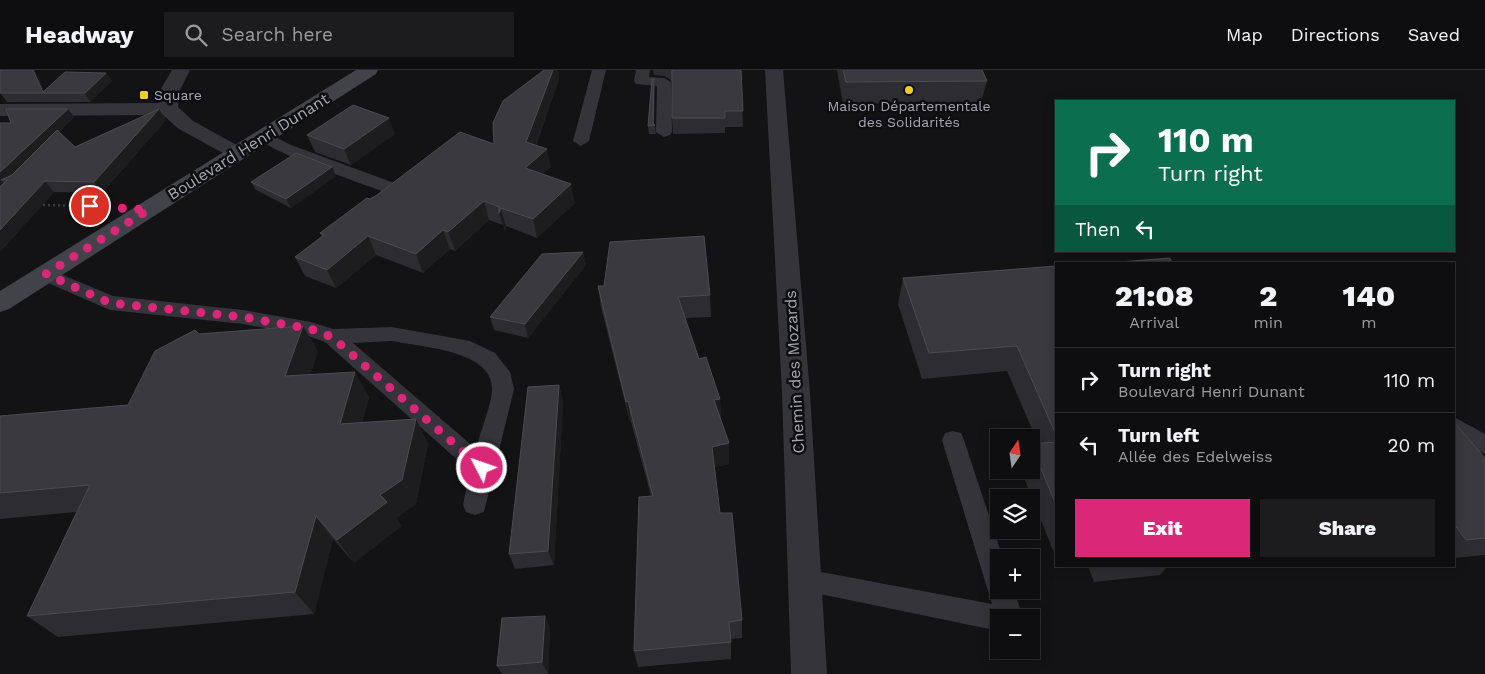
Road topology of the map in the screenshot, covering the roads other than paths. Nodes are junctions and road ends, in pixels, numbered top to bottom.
1 (181, 70) edge
2 (369, 70) edge
3 (599, 70) edge
4 (643, 70) edge
5 (774, 70) edge
6 (168, 109) junction
7 (0, 110) edge
8 (664, 132) dead end
9 (264, 136) junction
10 (581, 141) dead end
11 (237, 153) junction
12 (399, 191) edge
13 (46, 274) junction
14 (0, 303) edge
15 (332, 337) junction
16 (1455, 427) edge
17 (953, 440) dead end
18 (1485, 445) edge
19 (482, 468) junction
20 (475, 505) dead end
21 (990, 556) edge
22 (805, 581) junction
23 (990, 616) edge
24 (809, 674) edge

1 - 6 street
2 - 9 main road, Boulevard Henri Dunant
3 - 10 lane
4 - 8 lane
5 - 22 street, Chemin des Mozards
6 - 7 street
6 - 11 street
9 - 11 main road, Boulevard Henri Dunant
9 - 12 lane
11 - 13 main road, Boulevard Henri Dunant
13 - 14 main road, Boulevard Henri Dunant
13 - 15 lane
15 - 19 lane
15 - 19 lane
16 - 18 lane
17 - 21 lane
19 - 20 lane
22 - 23 lane
22 - 24 street, Chemin des Mozards

